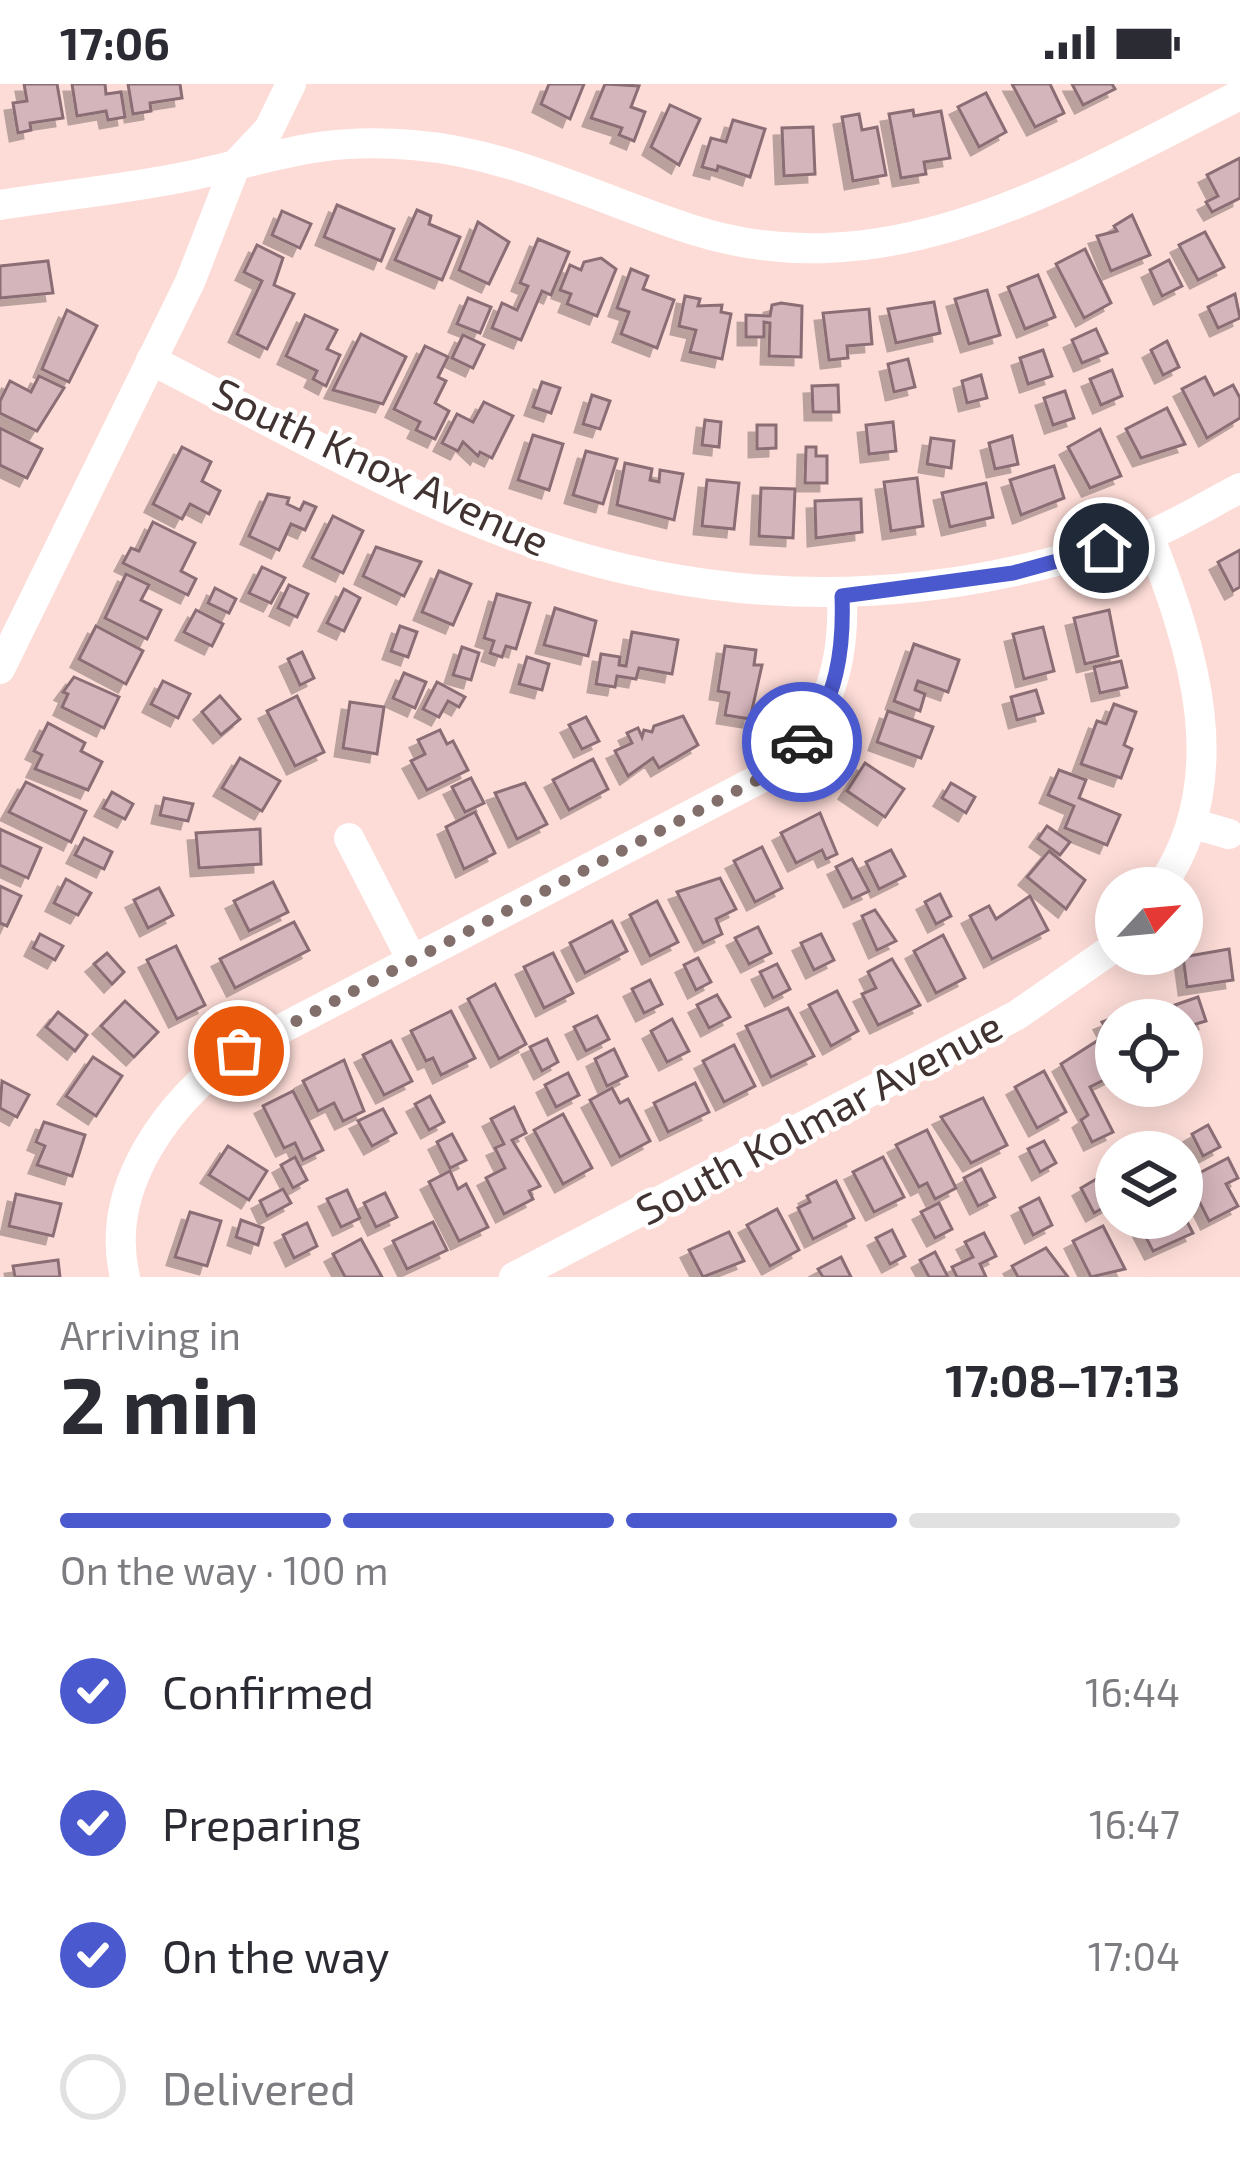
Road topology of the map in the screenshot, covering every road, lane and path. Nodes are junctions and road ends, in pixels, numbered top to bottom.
1 (291, 84) edge
2 (1240, 95) edge
3 (236, 164) junction
4 (0, 205) edge
5 (152, 360) junction
6 (1240, 488) edge
7 (1149, 536) junction
8 (842, 596) junction
9 (0, 669) edge
10 (1194, 824) junction
11 (1229, 834) dead end
12 (349, 838) dead end
13 (1171, 867) edge
14 (412, 960) junction
15 (1095, 961) edge
16 (124, 1277) edge
17 (514, 1277) edge

1 - 3 street
2 - 3 street
3 - 4 street
3 - 5 street
5 - 8 street, South Knox Avenue
5 - 9 street
6 - 7 street, South Knox Avenue
7 - 8 street, South Knox Avenue
7 - 10 street
8 - 14 street
10 - 11 street
10 - 13 street
12 - 14 street
14 - 16 street
15 - 17 street, South Kolmar Avenue

